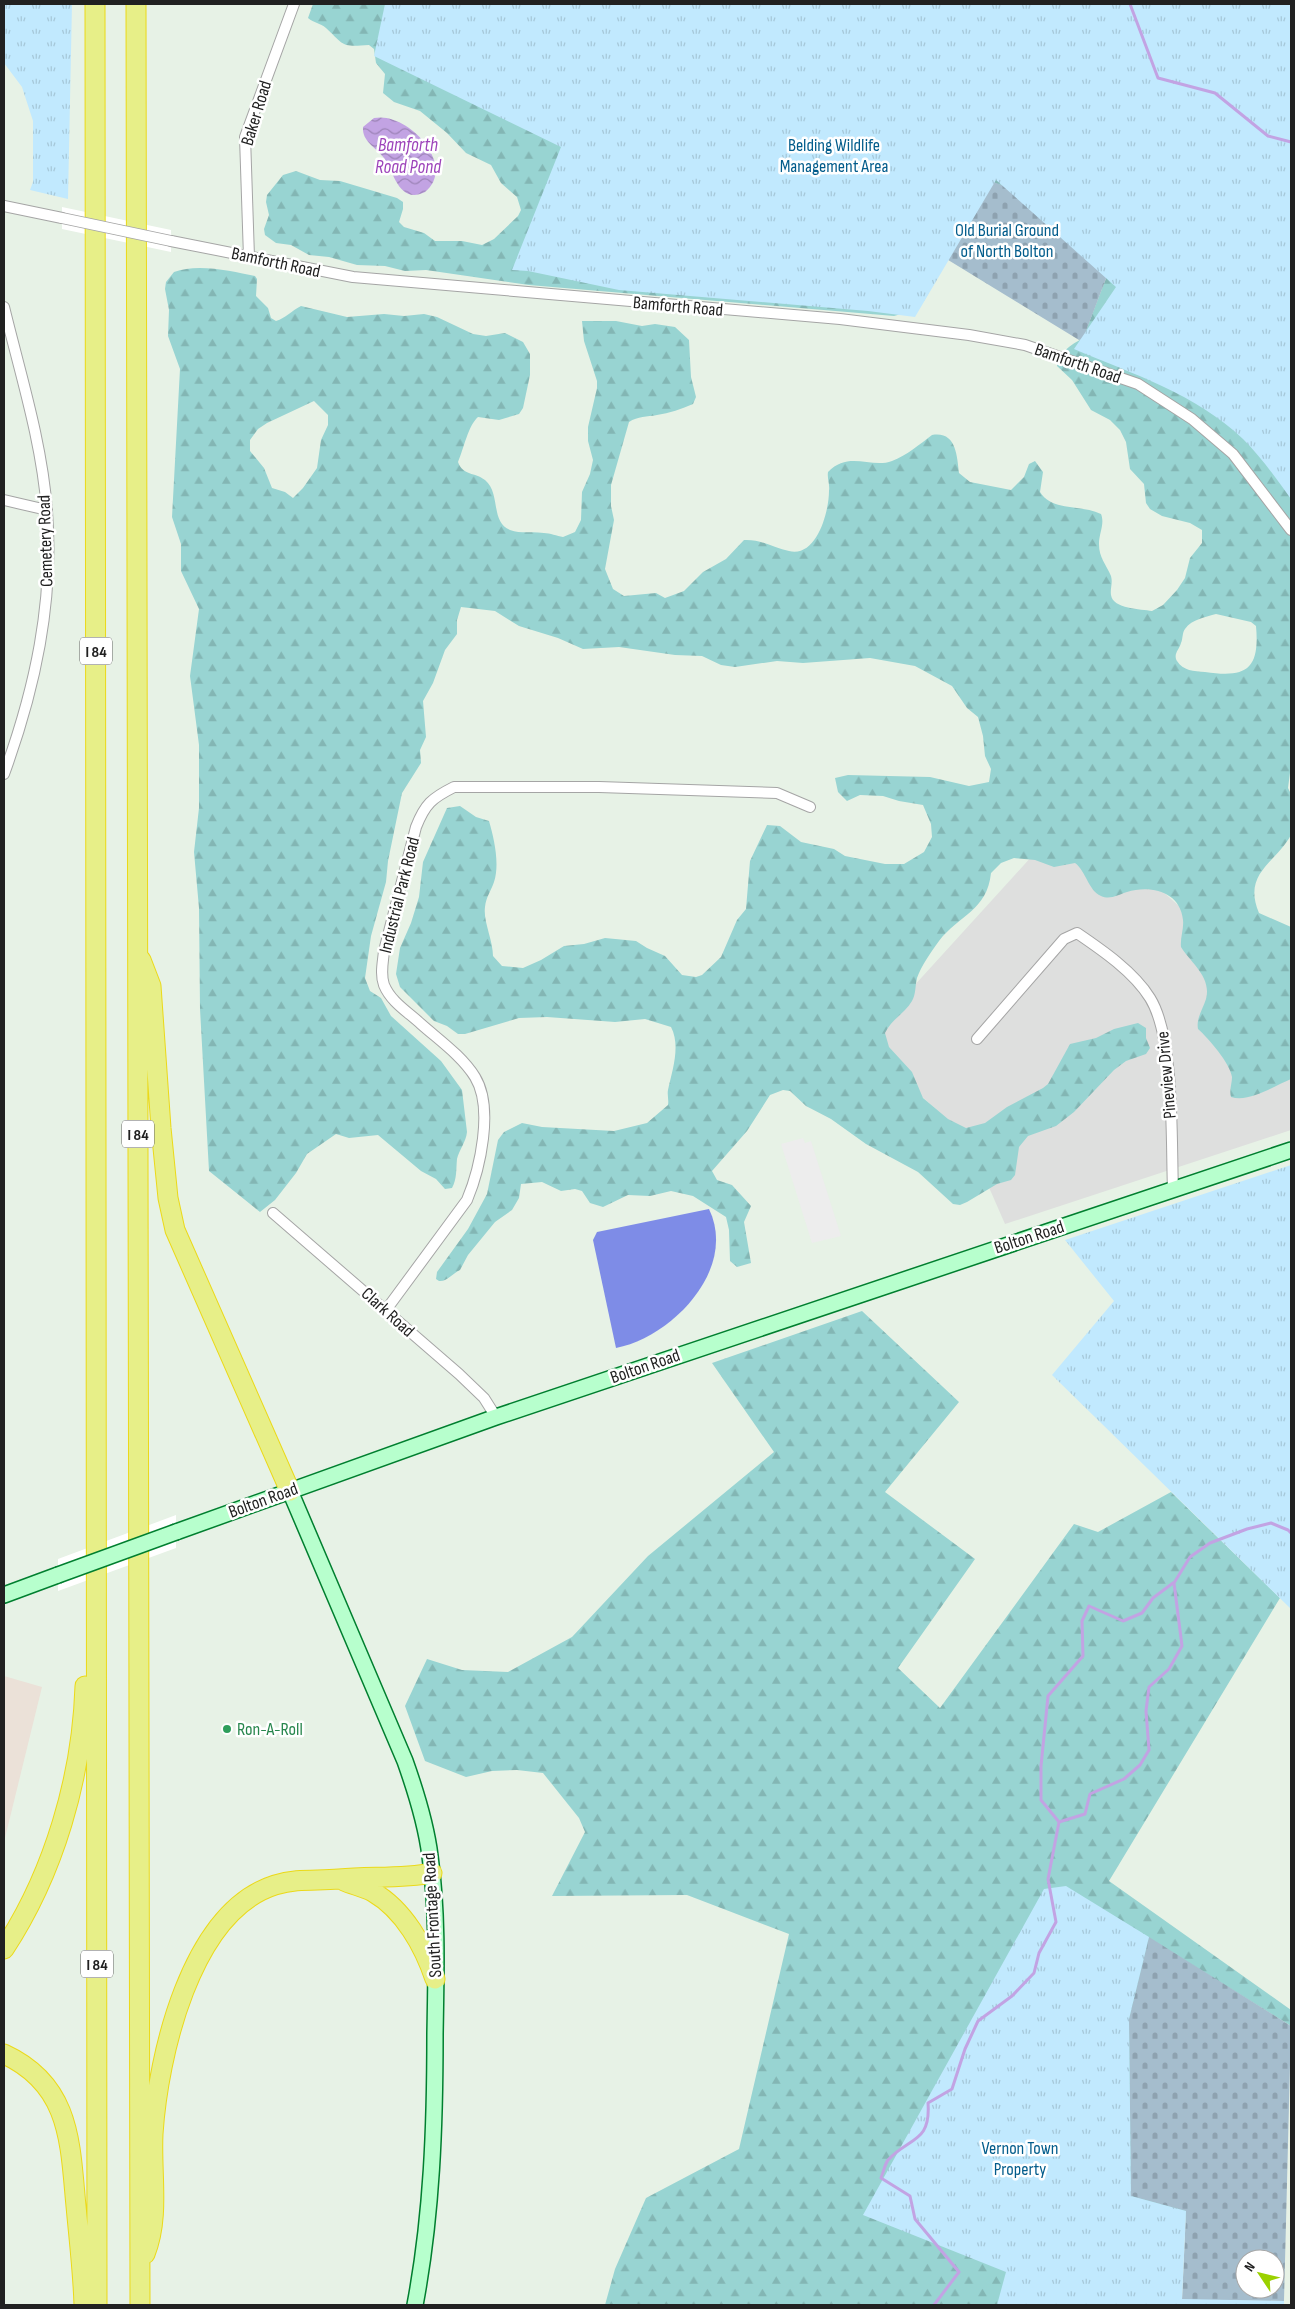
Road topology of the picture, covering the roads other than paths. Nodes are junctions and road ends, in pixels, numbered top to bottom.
1 (95, 4) edge
2 (136, 4) edge
3 (294, 4) edge
4 (4, 206) edge
5 (249, 256) junction
6 (4, 307) edge
7 (4, 500) edge
8 (47, 510) junction
9 (1291, 530) edge
10 (4, 774) edge
11 (810, 807) dead end
12 (138, 951) junction
13 (978, 1039) dead end
14 (1291, 1150) edge
15 (1173, 1190) junction
16 (273, 1213) dead end
17 (386, 1310) junction
18 (496, 1417) junction
19 (290, 1491) junction
20 (4, 1595) edge
21 (96, 1624) junction
22 (432, 1872) junction
23 (340, 1879) junction
24 (4, 1949) edge
25 (436, 1979) junction
26 (4, 2054) edge
27 (140, 2264) junction
28 (84, 2305) edge
29 (97, 2305) edge
30 (140, 2305) edge
31 (415, 2305) edge

1 - 21 highway, I 84
2 - 12 highway, I 84
3 - 5 street, Baker Road
4 - 5 street, Bamforth Road, bridge
5 - 9 street, Bamforth Road
6 - 8 street, Cemetery Road
7 - 8 street
8 - 10 street, Cemetery Road
11 - 17 street, Industrial Park Road
12 - 19 highway
12 - 27 highway, I 84
13 - 15 street, Pineview Drive
14 - 15 main road, Bolton Road
15 - 18 main road, Bolton Road
16 - 17 street, Clark Road
17 - 18 street, Clark Road
18 - 19 main road, Bolton Road
19 - 20 main road, Bolton Road, bridge
19 - 22 main road, South Frontage Road
21 - 24 highway
21 - 29 highway, I 84
22 - 23 highway
22 - 25 main road, South Frontage Road
23 - 25 highway
23 - 27 highway
25 - 31 main road, South Frontage Road
26 - 28 highway
27 - 30 highway, I 84

